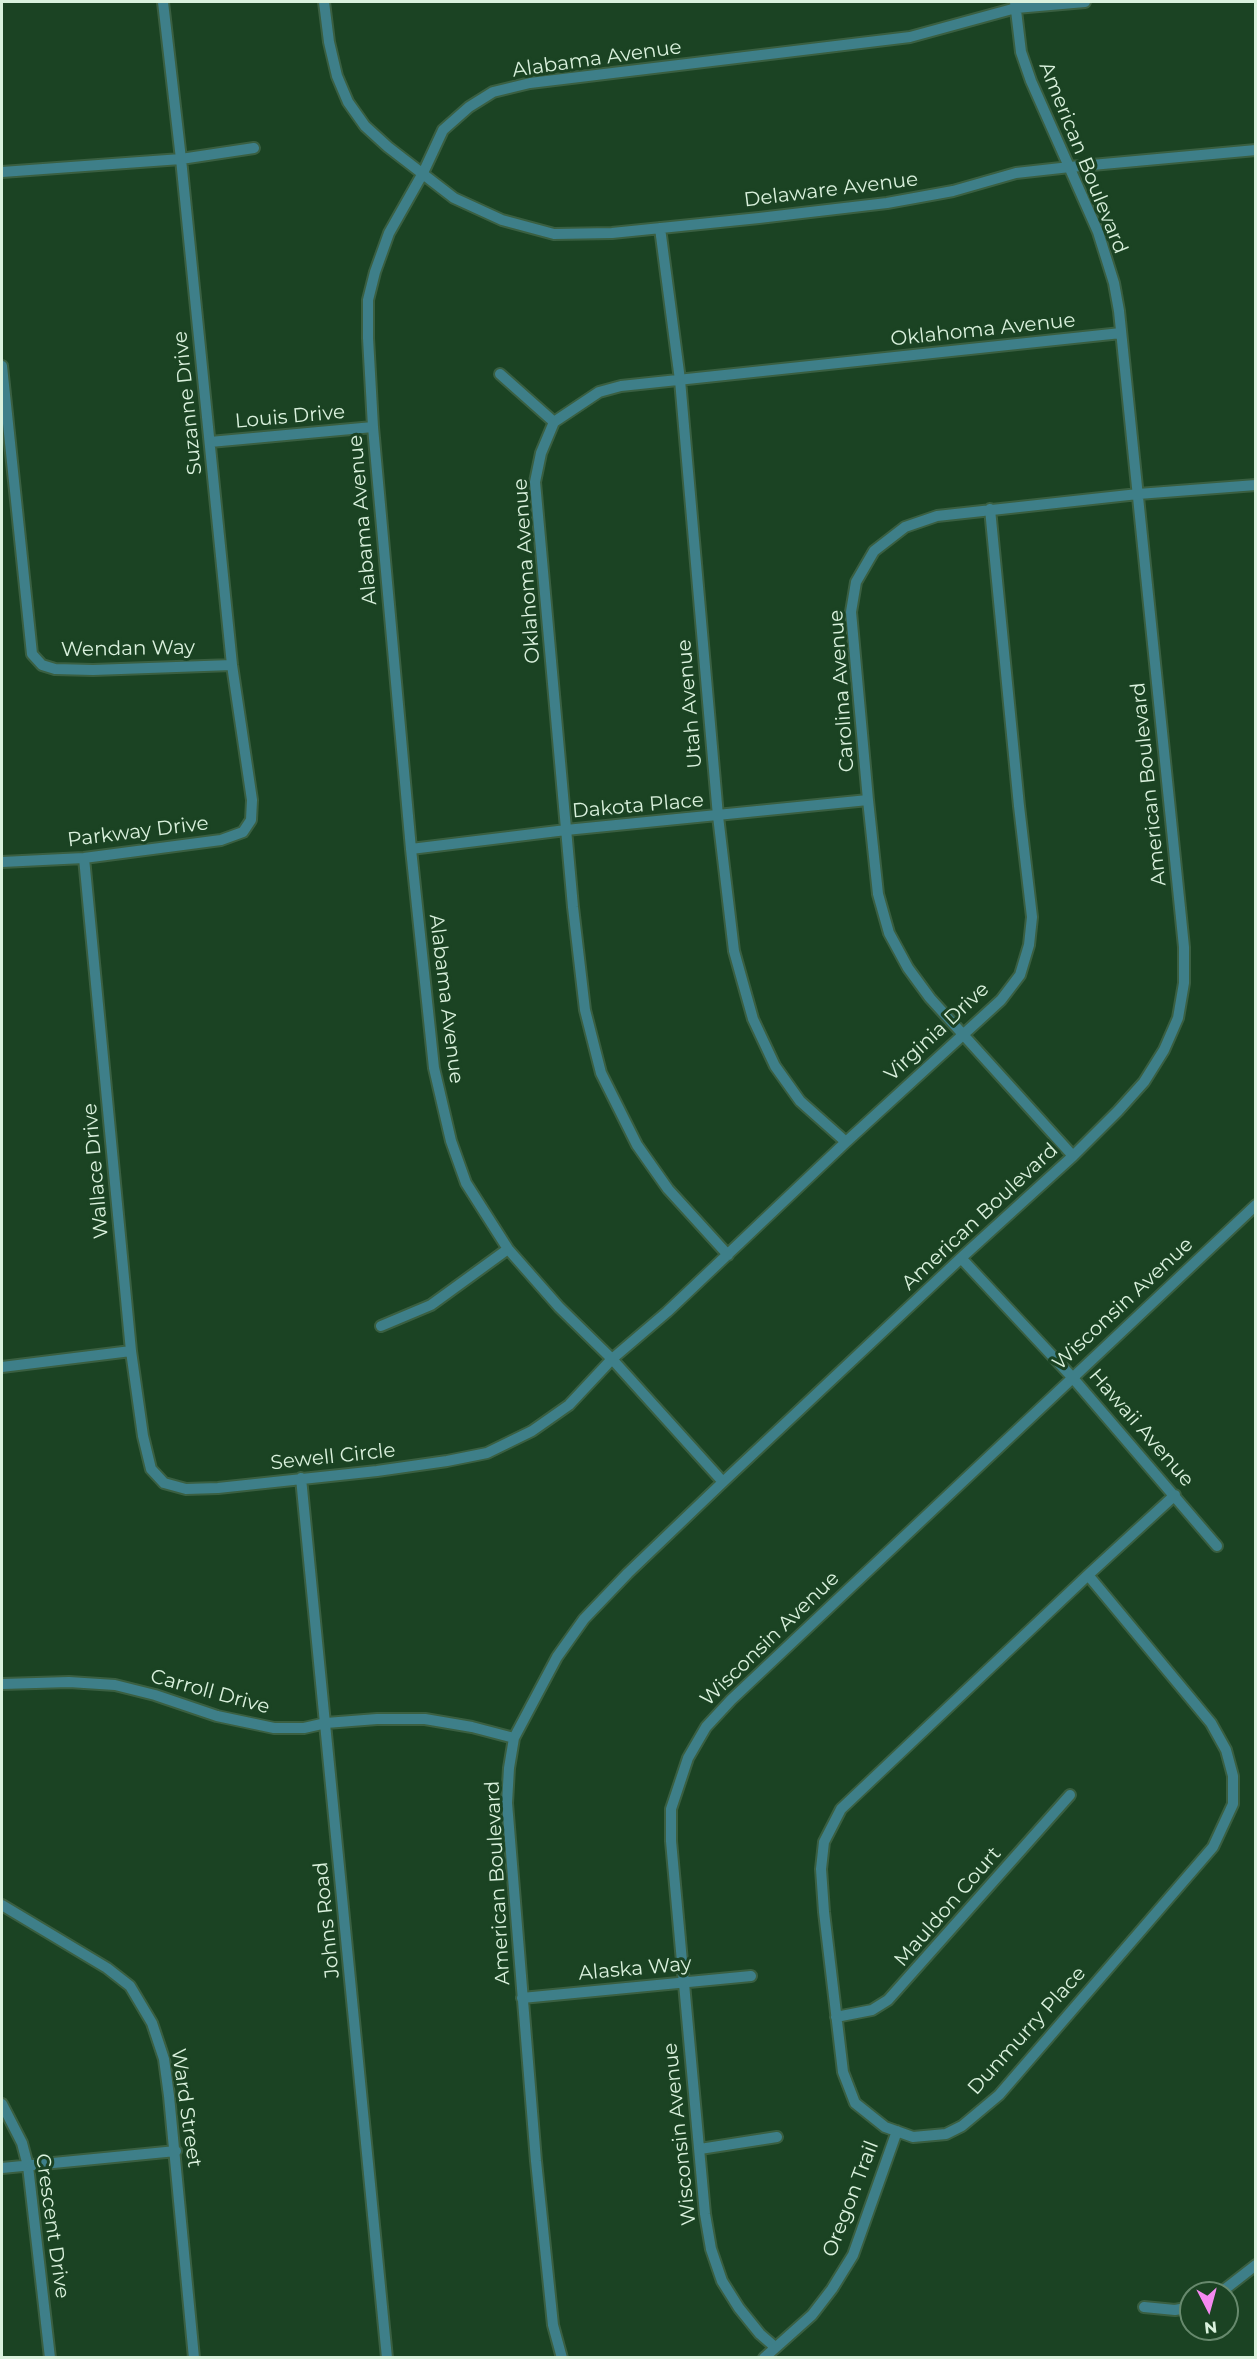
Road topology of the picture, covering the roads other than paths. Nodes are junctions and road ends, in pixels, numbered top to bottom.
1 (163, 2) edge
2 (324, 2) edge
3 (1084, 2) edge
4 (1016, 5) edge
5 (254, 148) dead end
6 (1256, 150) edge
7 (181, 159) junction
8 (1070, 167) junction
9 (2, 172) edge
10 (423, 173) junction
11 (660, 228) junction
12 (1121, 333) junction
13 (2, 366) edge
14 (500, 374) dead end
15 (680, 380) junction
16 (554, 422) junction
17 (373, 427) junction
18 (210, 442) junction
19 (1256, 485) edge
20 (1138, 494) junction
21 (990, 509) junction
22 (232, 665) junction
23 (252, 800) joint
24 (868, 800) junction
25 (718, 816) junction
26 (566, 830) junction
27 (411, 849) junction
28 (84, 858) junction
29 (2, 862) edge
30 (963, 1034) junction
31 (846, 1142) junction
32 (1073, 1156) junction
33 (1256, 1205) edge
34 (508, 1249) junction
35 (728, 1255) junction
36 (961, 1258) junction
37 (381, 1326) dead end
38 (131, 1351) junction
39 (612, 1359) junction
40 (2, 1367) edge
41 (1072, 1377) junction
42 (302, 1478) junction
43 (723, 1482) junction
44 (1175, 1495) junction
45 (1217, 1546) dead end
46 (1088, 1575) junction
47 (2, 1684) edge
48 (326, 1723) junction
49 (514, 1738) junction
50 (1070, 1795) dead end
51 (2, 1905) edge
52 (751, 1976) dead end
53 (683, 1983) junction
54 (522, 1998) junction
55 (836, 2017) junction
56 (2, 2104) edge
57 (897, 2131) junction
58 (777, 2137) dead end
59 (700, 2149) junction
60 (176, 2151) junction
61 (28, 2166) junction
62 (2, 2168) edge
63 (1256, 2265) edge
64 (1235, 2281) edge
65 (1144, 2307) dead end
66 (1179, 2309) edge
67 (775, 2347) junction
68 (50, 2358) edge
69 (194, 2358) edge
70 (387, 2358) edge
71 (562, 2358) edge
72 (764, 2358) edge

1 - 7 street, Suzanne Drive
2 - 10 street, Delaware Avenue
3 - 4 street, Alabama Avenue
4 - 8 street, American Boulevard
4 - 10 street, Alabama Avenue
5 - 7 street
6 - 8 street, Delaware Avenue
7 - 9 street
7 - 18 street, Suzanne Drive
8 - 11 street, Delaware Avenue
8 - 12 street, American Boulevard
10 - 11 street, Delaware Avenue
10 - 17 street, Alabama Avenue
11 - 15 street, Utah Avenue
12 - 15 street, Oklahoma Avenue
12 - 20 street, American Boulevard
13 - 22 street, Wendan Way
14 - 16 street
15 - 16 street, Oklahoma Avenue
15 - 25 street, Utah Avenue
16 - 26 street, Oklahoma Avenue
17 - 18 street, Louis Drive
17 - 27 street, Alabama Avenue
18 - 22 street, Suzanne Drive
19 - 20 street, Carolina Avenue
20 - 21 street, Carolina Avenue
20 - 32 street, American Boulevard
21 - 24 street, Carolina Avenue
21 - 30 street, Virginia Drive
22 - 23 street, Suzanne Drive
23 - 28 street, Parkway Drive
24 - 25 street, Dakota Place
24 - 30 street, Carolina Avenue
25 - 26 street, Dakota Place
25 - 31 street, Utah Avenue
26 - 27 street, Dakota Place
26 - 35 street, Oklahoma Avenue
27 - 34 street, Alabama Avenue
28 - 29 street, Parkway Drive
28 - 38 street, Wallace Drive
30 - 31 street, Virginia Drive
30 - 32 street, Carolina Avenue
31 - 35 street, Virginia Drive
32 - 36 street, American Boulevard
33 - 41 street, Wisconsin Avenue
34 - 37 street
34 - 39 street, Alabama Avenue
35 - 39 street, Virginia Drive
36 - 41 street, Hawaii Avenue
36 - 43 street, American Boulevard
38 - 40 street
38 - 42 street, Sewell Circle
39 - 42 street, Sewell Circle
39 - 43 street, Alabama Avenue
41 - 44 street, Hawaii Avenue
41 - 53 street, Wisconsin Avenue
42 - 48 street, Johns Road
43 - 49 street, American Boulevard
44 - 45 street, Hawaii Avenue
44 - 46 street, Dunmurry Place
46 - 55 street, Dunmurry Place
46 - 57 street, Dunmurry Place
47 - 48 street, Carroll Drive
48 - 49 street, Carroll Drive
48 - 70 street, Johns Road
49 - 54 street, American Boulevard
50 - 55 street, Mauldon Court
51 - 60 street, Ward Street
52 - 53 street, Alaska Way
53 - 54 street, Alaska Way
53 - 59 street, Wisconsin Avenue
54 - 71 street, American Boulevard
55 - 57 street, Dunmurry Place
56 - 61 street, Crescent Drive
57 - 67 street, Oregon Trail
58 - 59 street
59 - 67 street, Wisconsin Avenue
60 - 61 street
60 - 69 street, Ward Street
61 - 62 street
61 - 68 street, Crescent Drive
63 - 64 street
65 - 66 street
67 - 72 street, Oregon Trail

